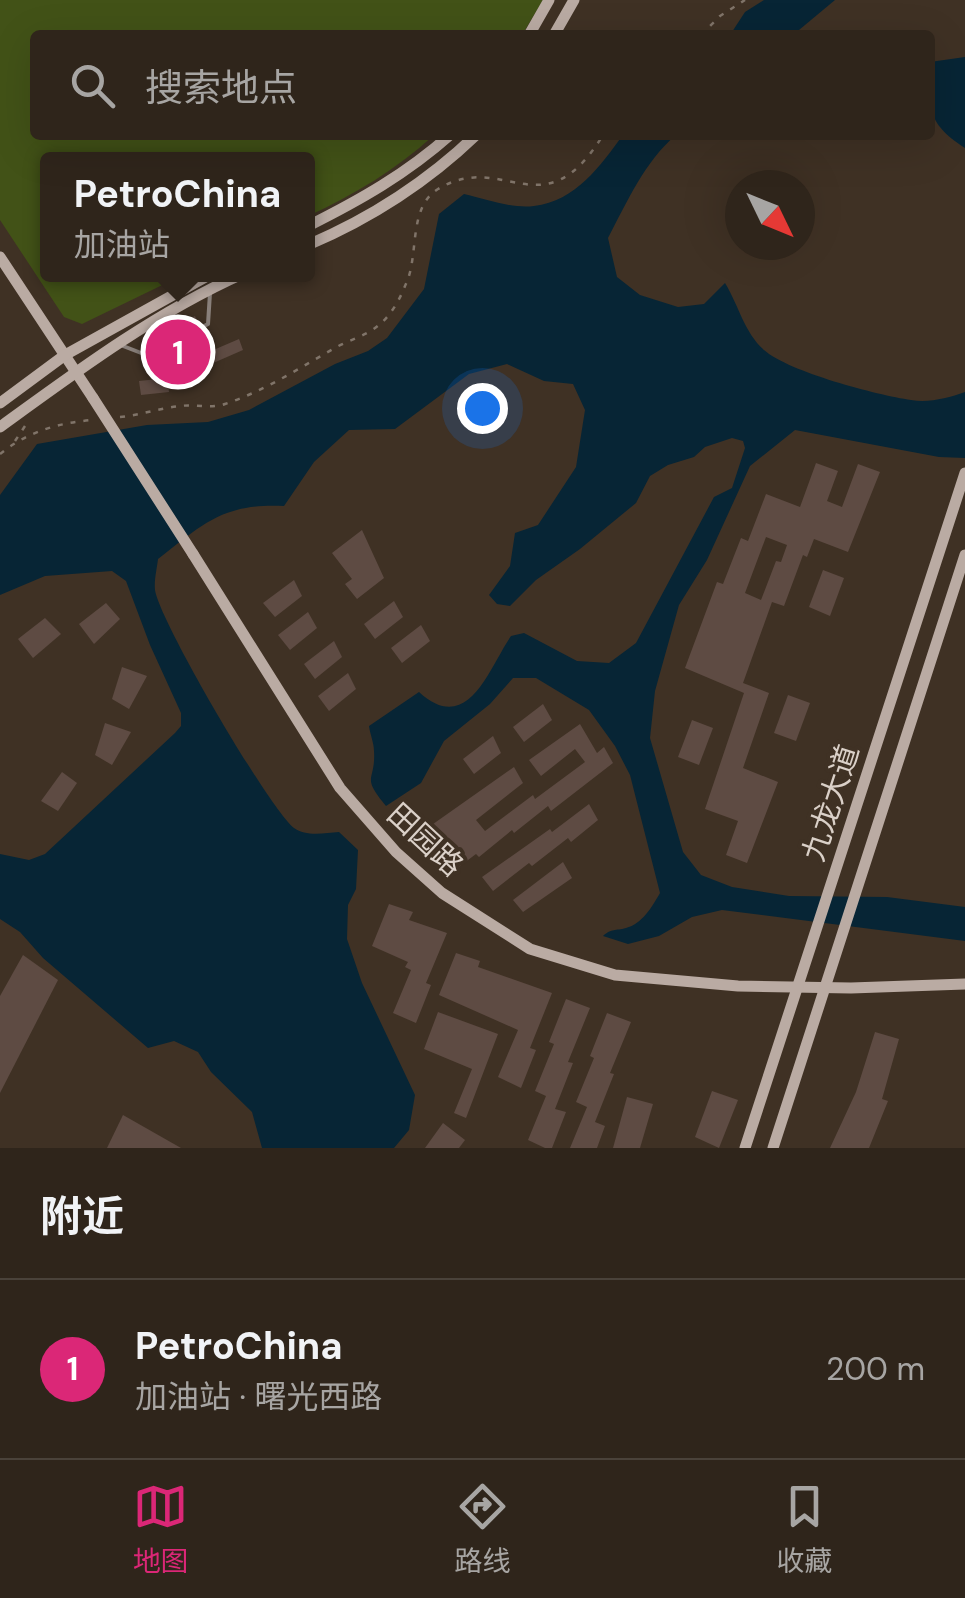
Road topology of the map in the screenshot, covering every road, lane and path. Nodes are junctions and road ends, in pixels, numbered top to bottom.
1 (549, 0) edge
2 (574, 0) edge
3 (745, 0) edge
4 (532, 30) edge
5 (557, 30) edge
6 (707, 30) edge
7 (444, 140) edge
8 (471, 140) edge
9 (599, 140) edge
10 (315, 222) edge
11 (315, 243) edge
12 (0, 257) edge
13 (197, 282) edge
14 (225, 282) edge
15 (210, 289) junction
16 (118, 344) junction
17 (64, 355) junction
18 (76, 371) junction
19 (0, 403) edge
20 (22, 411) junction
21 (0, 427) edge
22 (14, 442) junction
23 (0, 454) edge
24 (965, 474) edge
25 (965, 555) edge
26 (965, 984) edge
27 (796, 987) junction
28 (824, 988) junction
29 (745, 1148) edge
30 (773, 1148) edge

1 - 4 main road
2 - 5 main road
3 - 6 path
7 - 10 main road
8 - 11 main road
9 - 22 path
12 - 17 main road, 田园路
13 - 17 main road
14 - 15 main road
15 - 16 main road
15 - 16 lane
16 - 18 main road
17 - 18 main road, 田园路
17 - 19 main road
18 - 20 main road
18 - 27 main road, 田园路, bridge
20 - 21 main road
20 - 22 path
22 - 23 path
24 - 27 main road, 九龙大道
25 - 28 main road, 九龙大道
26 - 28 main road, 田园路
27 - 28 main road, 田园路
27 - 29 main road, 九龙大道
28 - 30 main road, 九龙大道

